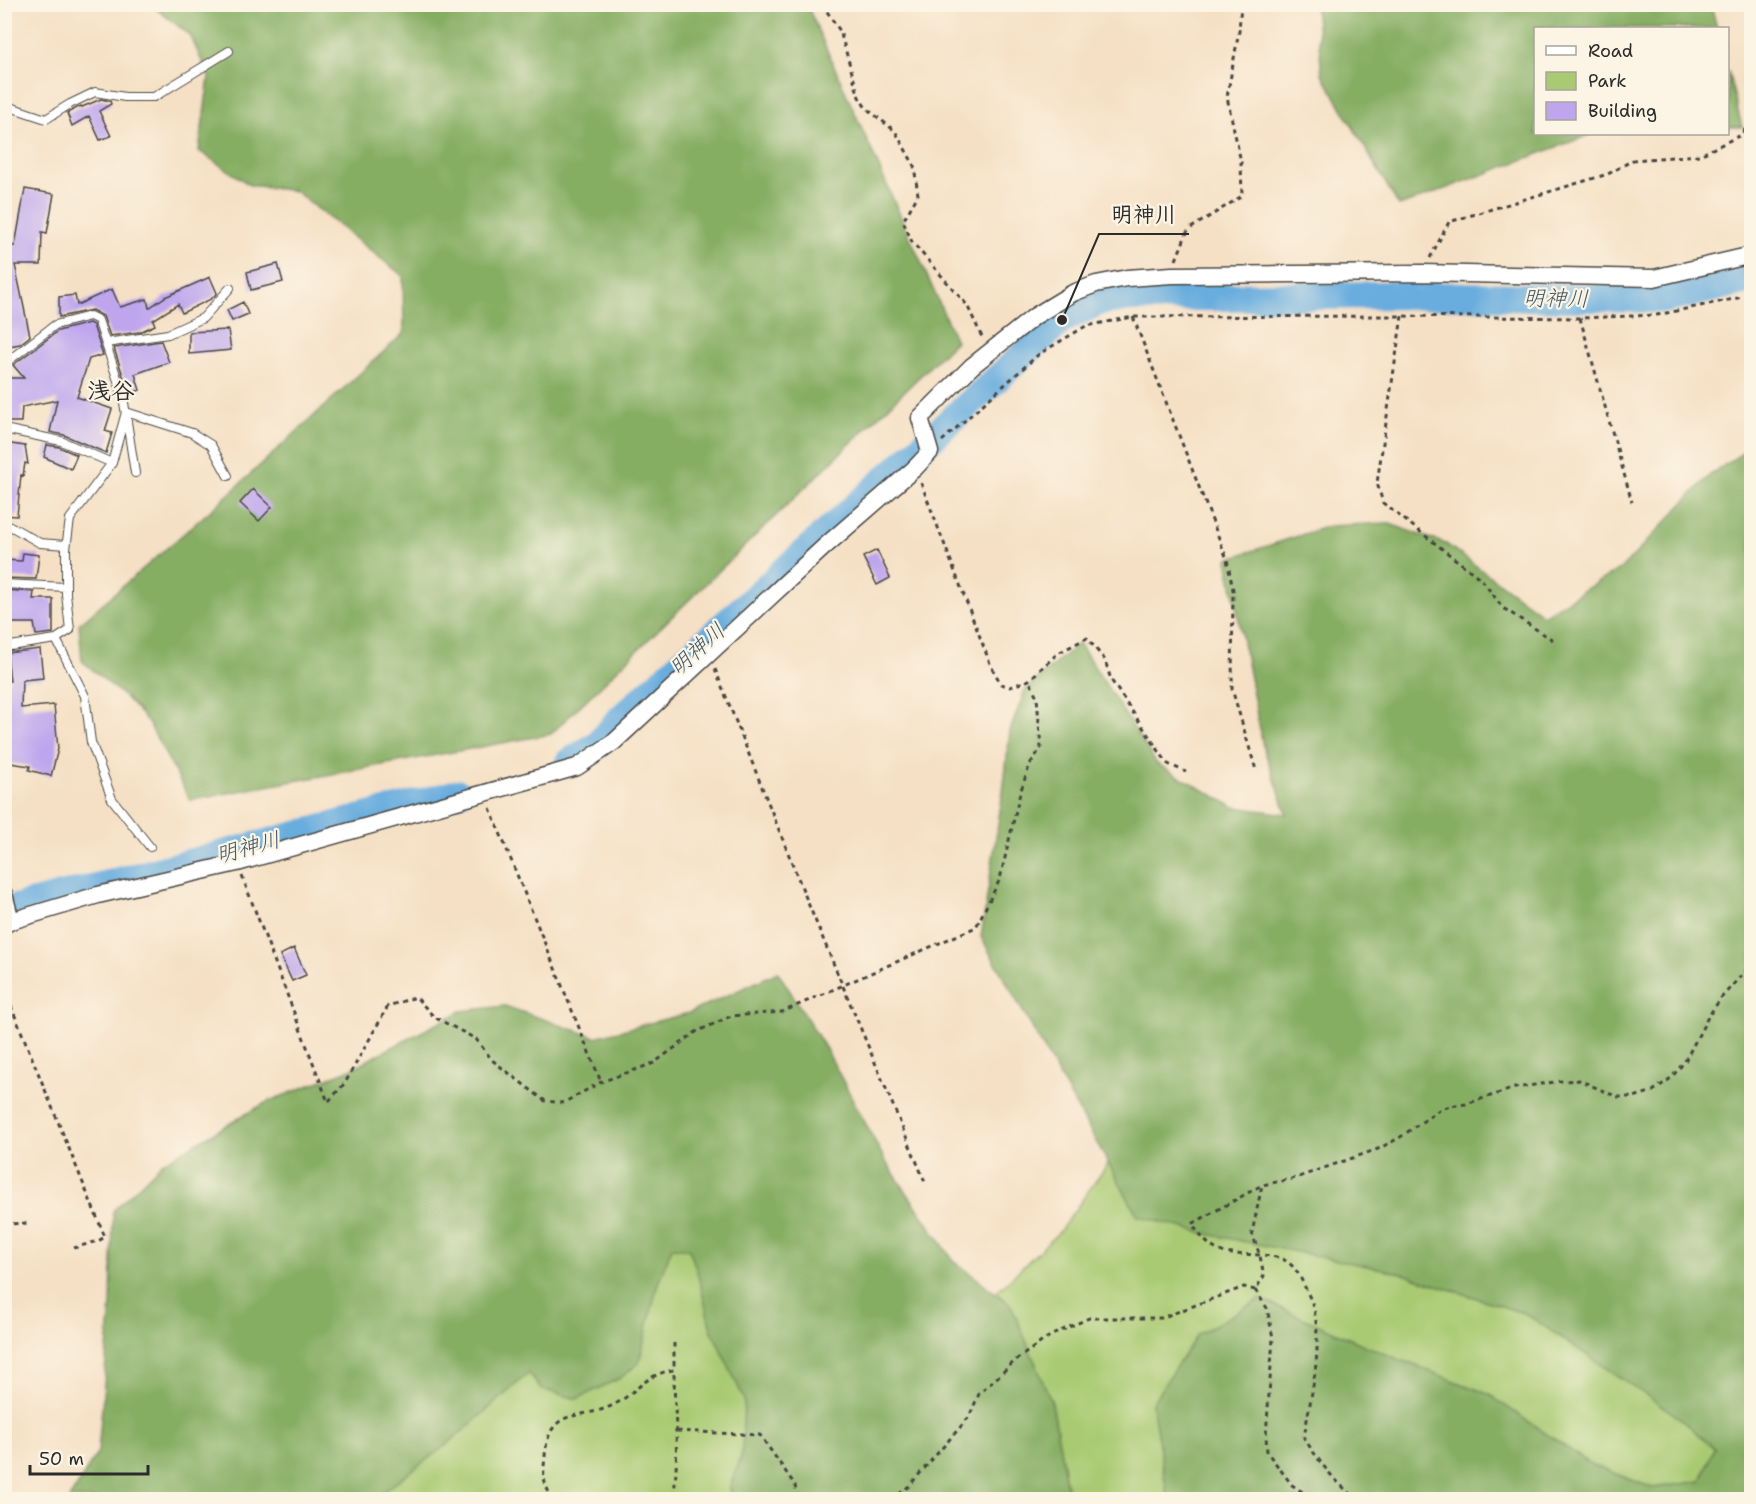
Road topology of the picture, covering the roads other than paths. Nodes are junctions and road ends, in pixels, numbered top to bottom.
1 (229, 51) dead end
2 (4, 105) edge
3 (1752, 255) edge
4 (230, 288) dead end
5 (106, 343) junction
6 (4, 364) edge
7 (126, 412) junction
8 (4, 429) edge
9 (112, 463) junction
10 (135, 473) dead end
11 (228, 476) dead end
12 (4, 526) edge
13 (66, 545) junction
14 (4, 585) edge
15 (66, 587) junction
16 (56, 639) junction
17 (4, 646) edge
18 (150, 847) dead end
19 (4, 894) edge
20 (8, 922) edge

1 - 2 lane
3 - 20 street
4 - 5 lane
5 - 6 lane
5 - 7 lane
7 - 9 lane
7 - 10 lane
7 - 11 lane
8 - 9 lane
9 - 13 lane
12 - 13 lane
13 - 15 lane
14 - 15 lane
15 - 16 lane
16 - 17 lane
16 - 18 lane
19 - 20 street

